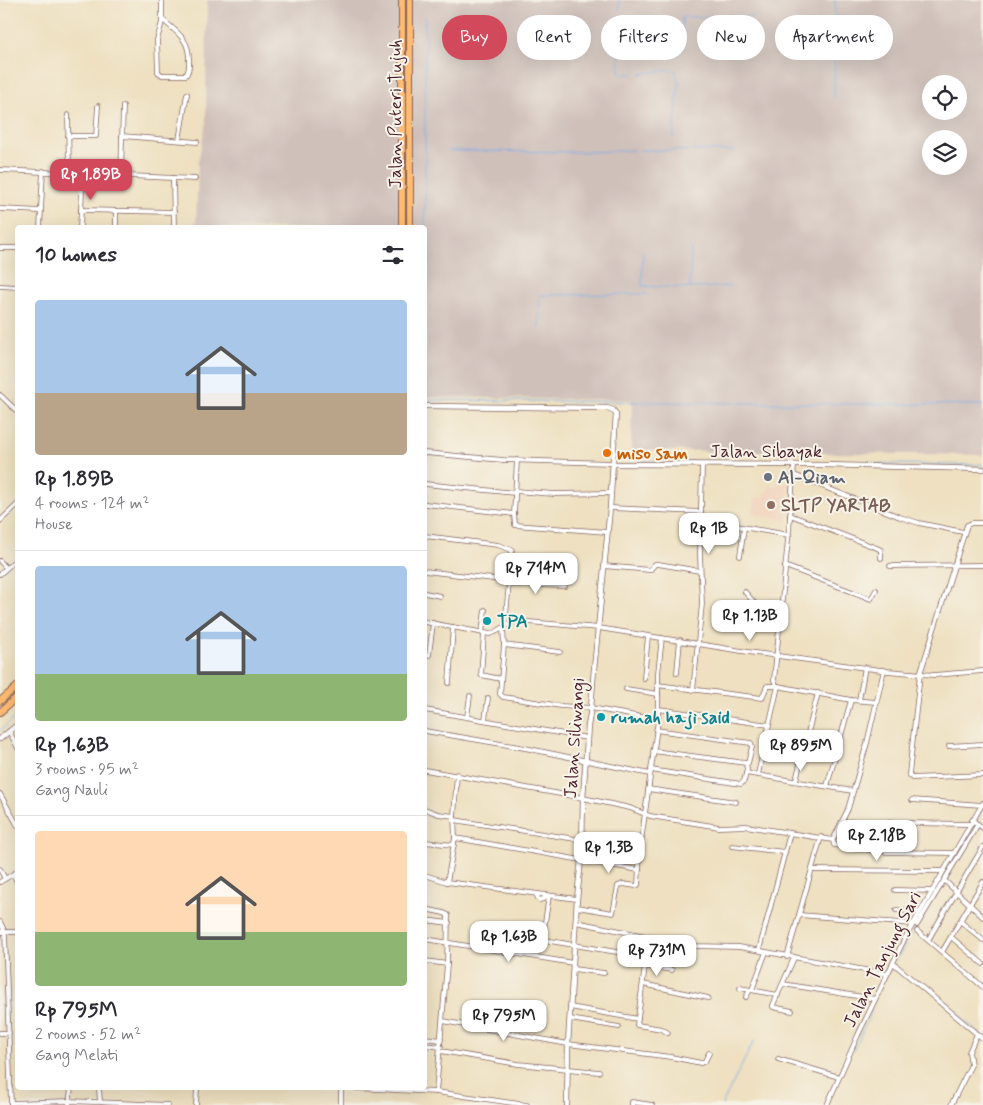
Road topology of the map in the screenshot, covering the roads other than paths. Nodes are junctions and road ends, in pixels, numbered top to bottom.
1 (162, 0) edge
2 (402, 0) edge
3 (410, 0) edge
4 (162, 19) junction
5 (187, 94) dead end
6 (98, 106) dead end
7 (123, 106) dead end
8 (68, 116) dead end
9 (68, 136) junction
10 (122, 136) junction
11 (179, 140) junction
12 (197, 142) dead end
13 (0, 170) edge
14 (43, 171) junction
15 (69, 172) junction
16 (83, 173) junction
17 (122, 175) junction
18 (172, 178) junction
19 (195, 178) dead end
20 (406, 207) junction
21 (0, 209) edge
22 (81, 210) junction
23 (40, 211) junction
24 (116, 211) junction
25 (174, 212) junction
26 (40, 225) edge
27 (80, 225) edge
28 (116, 225) edge
29 (174, 225) edge
30 (403, 225) edge
31 (409, 225) edge
32 (0, 248) edge
33 (15, 248) edge
34 (0, 286) edge
35 (15, 287) edge
36 (0, 395) edge
37 (427, 406) edge
38 (15, 408) edge
39 (427, 453) edge
40 (517, 460) junction
41 (613, 464) junction
42 (702, 465) junction
43 (794, 466) junction
44 (983, 469) edge
45 (794, 475) junction
46 (427, 484) edge
47 (515, 492) junction
48 (611, 493) junction
49 (427, 504) edge
50 (15, 507) edge
51 (610, 508) junction
52 (701, 512) junction
53 (514, 514) junction
54 (790, 515) junction
55 (701, 520) junction
56 (0, 521) edge
57 (983, 523) edge
58 (744, 528) junction
59 (607, 532) junction
60 (963, 532) junction
61 (789, 535) junction
62 (427, 536) edge
63 (740, 556) dead end
64 (882, 558) dead end
65 (15, 560) edge
66 (0, 561) edge
67 (983, 565) edge
68 (604, 566) junction
69 (785, 566) junction
70 (890, 566) dead end
71 (954, 566) junction
72 (6, 568) junction
73 (427, 571) edge
74 (700, 571) junction
75 (0, 574) edge
76 (510, 583) junction
77 (565, 586) dead end
78 (876, 590) dead end
79 (745, 592) dead end
80 (427, 593) edge
81 (440, 596) dead end
82 (485, 610) dead end
83 (781, 610) junction
84 (427, 622) edge
85 (432, 623) junction
86 (504, 626) junction
87 (453, 627) junction
88 (599, 628) junction
89 (483, 633) junction
90 (648, 636) junction
91 (662, 638) junction
92 (680, 640) junction
93 (698, 643) junction
94 (504, 646) junction
95 (560, 652) dead end
96 (429, 655) dead end
97 (777, 655) junction
98 (865, 667) junction
99 (884, 670) junction
100 (983, 671) edge
101 (677, 673) dead end
102 (920, 674) junction
103 (644, 678) dead end
104 (501, 679) junction
105 (449, 683) dead end
106 (657, 685) junction
107 (778, 686) junction
108 (15, 688) edge
109 (626, 689) dead end
110 (693, 690) junction
111 (818, 693) junction
112 (658, 694) junction
113 (470, 696) dead end
114 (488, 698) dead end
115 (15, 699) edge
116 (851, 700) junction
117 (860, 700) junction
118 (0, 701) edge
119 (876, 702) junction
120 (591, 708) junction
121 (658, 709) junction
122 (427, 710) edge
123 (0, 712) edge
124 (467, 717) junction
125 (486, 720) junction
126 (658, 720) junction
127 (769, 725) junction
128 (15, 727) edge
129 (656, 730) junction
130 (427, 731) edge
131 (9, 732) junction
132 (587, 738) junction
133 (0, 739) edge
134 (15, 743) edge
135 (983, 744) edge
136 (949, 746) dead end
137 (653, 751) junction
138 (586, 761) junction
139 (746, 763) junction
140 (427, 770) edge
141 (651, 772) junction
142 (746, 773) junction
143 (457, 774) junction
144 (758, 774) junction
145 (983, 775) edge
146 (796, 780) junction
147 (827, 786) junction
148 (648, 789) junction
149 (853, 791) junction
150 (0, 794) edge
151 (583, 798) junction
152 (912, 800) dead end
153 (736, 802) dead end
154 (983, 804) edge
155 (427, 810) edge
156 (645, 813) junction
157 (454, 818) junction
158 (15, 821) edge
159 (842, 822) junction
160 (974, 822) junction
161 (983, 828) edge
162 (790, 832) junction
163 (821, 837) junction
164 (455, 838) junction
165 (582, 840) junction
166 (833, 840) junction
167 (427, 842) edge
168 (454, 845) junction
169 (613, 845) dead end
170 (732, 846) dead end
171 (983, 847) edge
172 (640, 849) junction
173 (785, 852) junction
174 (953, 853) junction
175 (582, 860) junction
176 (0, 869) edge
177 (639, 870) junction
178 (812, 870) junction
179 (943, 871) junction
180 (13, 874) joint
181 (427, 876) edge
182 (15, 878) edge
183 (942, 878) junction
184 (5, 879) junction
185 (0, 882) edge
186 (447, 882) junction
187 (983, 882) edge
188 (895, 890) dead end
189 (933, 891) junction
190 (957, 892) junction
191 (548, 895) junction
192 (577, 899) junction
193 (969, 906) junction
194 (577, 907) junction
195 (427, 909) edge
196 (896, 910) dead end
197 (921, 914) junction
198 (799, 915) junction
199 (983, 917) edge
200 (427, 920) edge
201 (960, 921) junction
202 (0, 922) edge
203 (576, 922) junction
204 (448, 923) junction
205 (915, 925) junction
206 (917, 931) dead end
207 (0, 932) edge
208 (5, 932) junction
209 (15, 932) edge
210 (951, 937) junction
211 (427, 939) edge
212 (928, 940) junction
213 (983, 940) edge
214 (448, 942) junction
215 (574, 946) junction
216 (759, 950) junction
217 (766, 952) junction
218 (942, 952) junction
219 (787, 957) junction
220 (794, 958) junction
221 (427, 961) edge
222 (447, 964) junction
223 (894, 964) junction
224 (983, 964) edge
225 (573, 966) junction
226 (645, 966) junction
227 (672, 970) dead end
228 (604, 973) dead end
229 (887, 974) junction
230 (643, 984) junction
231 (783, 984) junction
232 (982, 985) edge
233 (740, 988) dead end
234 (751, 990) junction
235 (778, 995) junction
236 (746, 997) dead end
237 (708, 998) dead end
238 (875, 999) junction
239 (570, 1007) junction
240 (792, 1012) dead end
241 (638, 1019) junction
242 (570, 1020) junction
243 (443, 1021) junction
244 (619, 1027) dead end
245 (0, 1033) edge
246 (9, 1033) junction
247 (668, 1033) dead end
248 (977, 1034) junction
249 (427, 1038) edge
250 (983, 1039) edge
251 (441, 1040) junction
252 (568, 1044) junction
253 (427, 1046) edge
254 (441, 1049) junction
255 (709, 1053) dead end
256 (778, 1059) dead end
257 (567, 1068) junction
258 (599, 1072) dead end
259 (839, 1077) junction
260 (71, 1090) edge
261 (99, 1090) edge
262 (197, 1090) edge
263 (341, 1090) edge
264 (396, 1090) edge
265 (436, 1092) junction
266 (39, 1103) edge
267 (69, 1103) edge
268 (98, 1103) edge
269 (11, 1104) edge
270 (124, 1104) edge
271 (154, 1104) edge
272 (168, 1105) edge
273 (196, 1105) edge
274 (342, 1105) edge
275 (527, 1105) edge
276 (567, 1105) edge
277 (632, 1105) edge
278 (652, 1105) edge
279 (827, 1105) edge
280 (951, 1105) edge

1 - 4 street
2 - 20 highway, Jalan Puteri Tujuh
3 - 20 highway, Jalan Puteri Tujuh
4 - 4 street
5 - 11 street
6 - 9 street
7 - 10 street
8 - 9 street
9 - 15 street
10 - 11 street
10 - 17 street
11 - 12 street
13 - 14 street
14 - 15 street
14 - 23 street
15 - 16 street
16 - 17 street
16 - 22 street
17 - 18 street
18 - 19 street
18 - 25 street
20 - 30 highway, Jalan Puteri Tujuh
20 - 31 highway, Jalan Puteri Tujuh
21 - 23 street
22 - 24 street
22 - 27 street
23 - 26 street
24 - 25 street
24 - 28 street
25 - 29 street
32 - 33 street
34 - 35 street
36 - 38 street
37 - 41 street
39 - 40 street
40 - 41 street
40 - 47 street
41 - 42 street, Jalan Sibayak
41 - 48 street, Jalan Siliwangi
42 - 43 street, Jalan Sibayak
42 - 52 street
43 - 44 street, Jalan Sibayak
43 - 45 street
45 - 54 street
45 - 60 street
46 - 47 street
47 - 48 street
47 - 53 street
48 - 51 street, Jalan Siliwangi
49 - 53 street
50 - 56 street
51 - 52 street
51 - 59 street, Jalan Siliwangi
52 - 55 street
53 - 59 street
54 - 61 street
54 - 64 street
55 - 58 street
55 - 74 street
57 - 60 street
58 - 61 street
58 - 63 street
59 - 68 street, Jalan Siliwangi
60 - 71 street
61 - 69 street
62 - 76 street
65 - 72 street
66 - 72 street
67 - 71 street
68 - 74 street
68 - 88 street, Jalan Siliwangi
69 - 78 street
69 - 83 street
70 - 71 street
71 - 102 street
72 - 75 street
73 - 76 street
74 - 93 street
76 - 77 street
76 - 86 street
79 - 83 street
80 - 81 street
82 - 89 street
83 - 97 street
84 - 85 street
85 - 87 street
85 - 96 street
86 - 88 street
86 - 89 street
86 - 94 street
87 - 89 street
87 - 105 street
88 - 90 street
88 - 120 street, Jalan Siliwangi
89 - 104 street
90 - 91 street
90 - 103 street
91 - 92 street
91 - 106 street
92 - 93 street
92 - 101 street
93 - 97 street
93 - 110 street
94 - 95 street
94 - 104 street
97 - 98 street
97 - 107 street
98 - 99 street
98 - 117 street
99 - 102 street
99 - 119 street
100 - 102 street
102 - 145 street
104 - 120 street
106 - 110 street
106 - 112 street
107 - 110 street
107 - 111 street
107 - 127 street
108 - 118 highway
109 - 112 street
111 - 116 street
111 - 146 street
112 - 121 street
113 - 124 street
114 - 125 street
115 - 123 highway
116 - 117 street
116 - 147 street
117 - 119 street
119 - 149 street
120 - 126 street
120 - 132 street, Jalan Siliwangi
121 - 126 street
121 - 127 street
122 - 124 street
124 - 125 street
125 - 132 street
126 - 129 street
127 - 144 street
128 - 131 street
129 - 137 street
129 - 139 street
130 - 138 street
131 - 133 street
131 - 134 street
132 - 138 street, Jalan Siliwangi
135 - 136 street
137 - 139 street
137 - 141 street
138 - 141 street
138 - 151 street, Jalan Siliwangi
139 - 142 street
140 - 143 street
141 - 142 street
141 - 148 street
142 - 144 street
143 - 151 street
143 - 157 street
144 - 146 street
146 - 147 street
147 - 149 street
148 - 153 street
148 - 156 street
149 - 159 street
150 - 158 street
151 - 156 street
151 - 165 street, Jalan Siliwangi
152 - 154 street
154 - 160 street, Jalan Tanjung Sari
155 - 157 street
156 - 162 street
156 - 172 street
157 - 164 street
157 - 165 street
159 - 160 street
159 - 166 street
160 - 161 street
160 - 174 street, Jalan Tanjung Sari
160 - 183 street
162 - 163 street
162 - 173 street
163 - 166 street
163 - 178 street
164 - 168 street
164 - 175 street
165 - 175 street, Jalan Siliwangi
166 - 174 street
167 - 168 street
168 - 186 street
169 - 172 street
170 - 173 street
171 - 190 street
172 - 177 street
173 - 216 street
174 - 179 street, Jalan Tanjung Sari
175 - 177 street
175 - 192 street, Jalan Siliwangi
176 - 184 street
177 - 194 street
178 - 179 street
178 - 198 street
179 - 183 street, Jalan Tanjung Sari
180 - 182 street
180 - 184 street
181 - 186 street
183 - 189 street, Jalan Tanjung Sari
183 - 190 street
183 - 197 street
184 - 185 street
186 - 191 street
187 - 193 street
188 - 189 street
189 - 197 street, Jalan Tanjung Sari
190 - 193 street
190 - 212 street
191 - 192 street
191 - 215 street
192 - 194 street, Jalan Siliwangi
193 - 199 street
193 - 201 street
194 - 203 street, Jalan Siliwangi
195 - 204 street
196 - 197 street
197 - 205 street, Jalan Tanjung Sari
198 - 205 street
198 - 219 street
200 - 204 street
201 - 210 street
201 - 213 street
202 - 208 street
203 - 215 street, Jalan Siliwangi
203 - 216 street
204 - 214 street
205 - 223 street, Jalan Tanjung Sari
206 - 212 street
207 - 208 street
208 - 209 street
208 - 246 street
210 - 218 street
210 - 224 street
211 - 214 street
212 - 218 street
214 - 222 street
214 - 225 street
215 - 225 street, Jalan Siliwangi
215 - 226 street
216 - 217 street
217 - 219 street
217 - 234 street
218 - 232 street
219 - 220 street
220 - 229 street
220 - 231 street
221 - 222 street
222 - 243 street
223 - 229 street, Jalan Tanjung Sari
223 - 248 street
225 - 228 street
225 - 239 street, Jalan Siliwangi
226 - 227 street
226 - 230 street
229 - 238 street, Jalan Tanjung Sari
230 - 237 street
230 - 241 street
231 - 235 street
231 - 238 street
233 - 234 street
234 - 235 street
234 - 236 street
235 - 240 street
238 - 259 street, Jalan Tanjung Sari
239 - 241 street
239 - 242 street, Jalan Siliwangi
241 - 247 street
242 - 244 street
242 - 252 street, Jalan Siliwangi
243 - 251 street
243 - 252 street
245 - 246 street
246 - 269 street
248 - 250 street
248 - 280 street
249 - 251 street
251 - 254 street
252 - 255 street
252 - 257 street, Jalan Siliwangi
253 - 254 street
254 - 257 street
254 - 265 street
256 - 259 street
257 - 258 street
257 - 276 street, Jalan Siliwangi
259 - 279 street, Jalan Tanjung Sari
260 - 267 street
261 - 268 street
262 - 273 street
263 - 274 street
264 - 265 street
265 - 275 street
266 - 267 street
266 - 269 street
267 - 268 street
268 - 270 street
270 - 271 street
271 - 272 street
277 - 278 street

